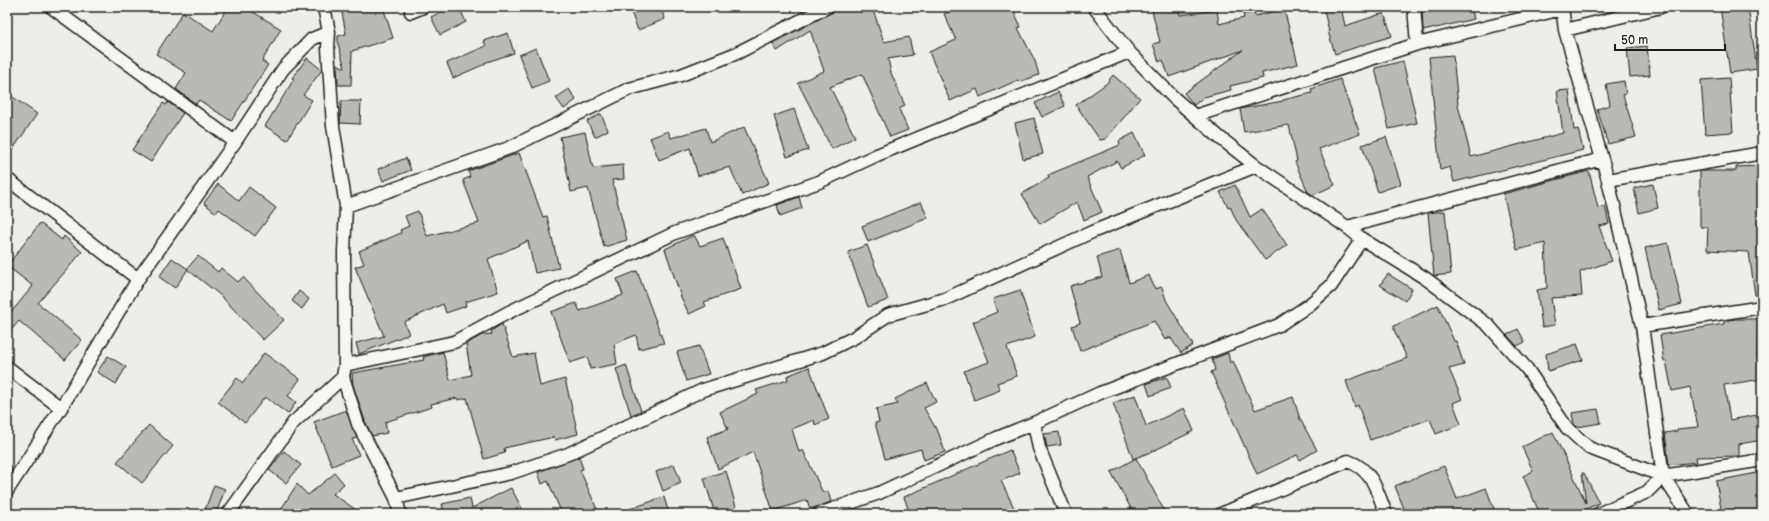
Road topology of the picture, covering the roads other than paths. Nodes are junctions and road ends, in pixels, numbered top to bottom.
1 (51, 7) edge
2 (324, 7) edge
3 (423, 7) edge
4 (827, 7) edge
5 (1094, 7) edge
6 (1414, 7) edge
7 (1661, 7) edge
8 (1562, 8) edge
9 (411, 12) dead end
10 (1566, 30) junction
11 (329, 32) junction
12 (1417, 44) junction
13 (1129, 52) junction
14 (1195, 116) junction
15 (235, 142) junction
16 (1762, 153) edge
17 (1602, 159) junction
18 (1256, 166) junction
19 (7, 179) edge
20 (1608, 180) junction
21 (346, 206) junction
22 (1347, 227) junction
23 (1362, 239) junction
24 (138, 279) junction
25 (1762, 307) edge
26 (1642, 326) junction
27 (345, 365) junction
28 (7, 367) edge
29 (343, 377) junction
30 (61, 408) junction
31 (1034, 424) junction
32 (1762, 460) edge
33 (1663, 476) junction
34 (7, 491) edge
35 (396, 498) junction
36 (228, 514) edge
37 (400, 514) edge
38 (819, 514) edge
39 (1066, 514) edge
40 (1221, 514) edge
41 (1386, 514) edge
42 (1598, 514) edge
43 (1688, 514) edge

1 - 15 street
2 - 11 street
3 - 9 street
4 - 21 street
5 - 13 street
6 - 12 street
7 - 10 street
8 - 10 street
8 - 12 street
10 - 17 street
11 - 15 street
11 - 21 street
12 - 14 street
13 - 14 street
13 - 27 street
14 - 18 street
15 - 24 street
16 - 20 street
17 - 20 street
17 - 22 street
18 - 22 street
18 - 35 street
19 - 24 street
20 - 26 street
21 - 27 street
22 - 23 street
23 - 31 street
23 - 33 street
24 - 30 street
25 - 26 street
26 - 33 street
27 - 29 street
28 - 30 street
29 - 35 street
29 - 36 street
30 - 34 street
31 - 38 street
31 - 39 street
32 - 33 street
33 - 42 street
33 - 43 street
35 - 37 street
40 - 41 street

